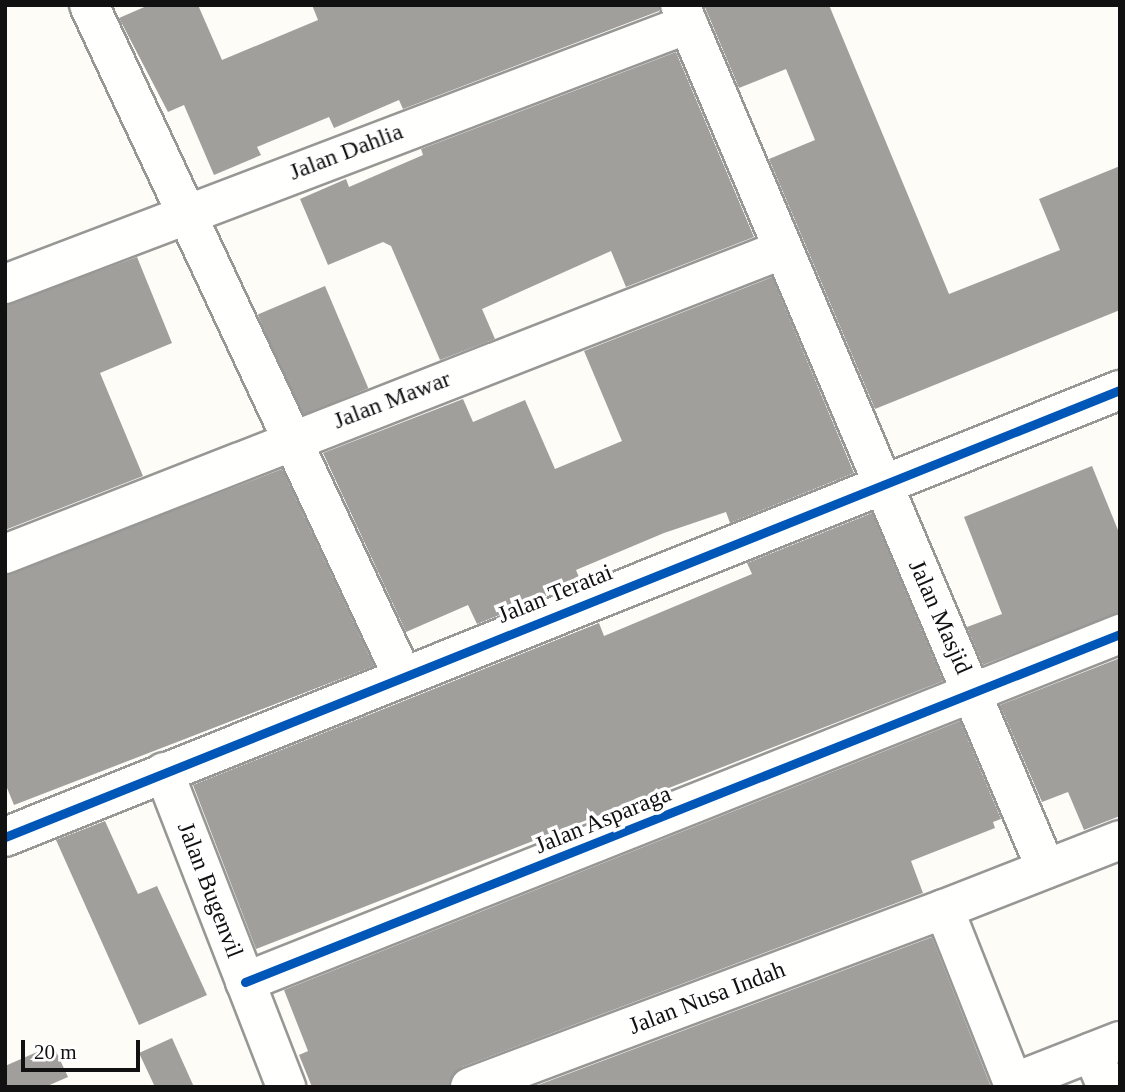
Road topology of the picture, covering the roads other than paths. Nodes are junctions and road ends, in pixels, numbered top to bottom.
1 (89, 5) edge
2 (685, 15) edge
3 (188, 211) junction
4 (781, 250) junction
5 (5, 284) edge
6 (1120, 390) edge
7 (293, 439) junction
8 (880, 483) junction
9 (5, 554) edge
10 (1120, 634) edge
11 (402, 677) junction
12 (974, 693) junction
13 (164, 772) junction
14 (5, 836) edge
15 (1120, 840) edge
16 (1046, 869) junction
17 (944, 909) junction
18 (246, 982) junction
19 (1106, 1046) edge
20 (1008, 1085) edge
21 (286, 1087) edge
22 (470, 1087) edge
23 (1107, 1087) edge

1 - 3 street
2 - 3 street, Jalan Dahlia
2 - 4 street, Jalan Masjid
3 - 5 street, Jalan Dahlia
3 - 7 street
4 - 7 street, Jalan Mawar
4 - 8 street, Jalan Masjid
6 - 8 street, Jalan Teratai
7 - 9 street, Jalan Mawar
7 - 11 street
8 - 11 street, Jalan Teratai
8 - 12 street, Jalan Masjid
10 - 12 street, Jalan Asparaga
11 - 13 street, Jalan Teratai
12 - 16 street, Jalan Masjid
12 - 18 street, Jalan Asparaga
13 - 14 street, Jalan Teratai
13 - 18 street, Jalan Bugenvil
15 - 16 street, Jalan Nusa Indah
16 - 17 street, Jalan Nusa Indah
17 - 20 street
17 - 22 street, Jalan Nusa Indah
18 - 21 street, Jalan Bugenvil
19 - 20 street
19 - 23 street

